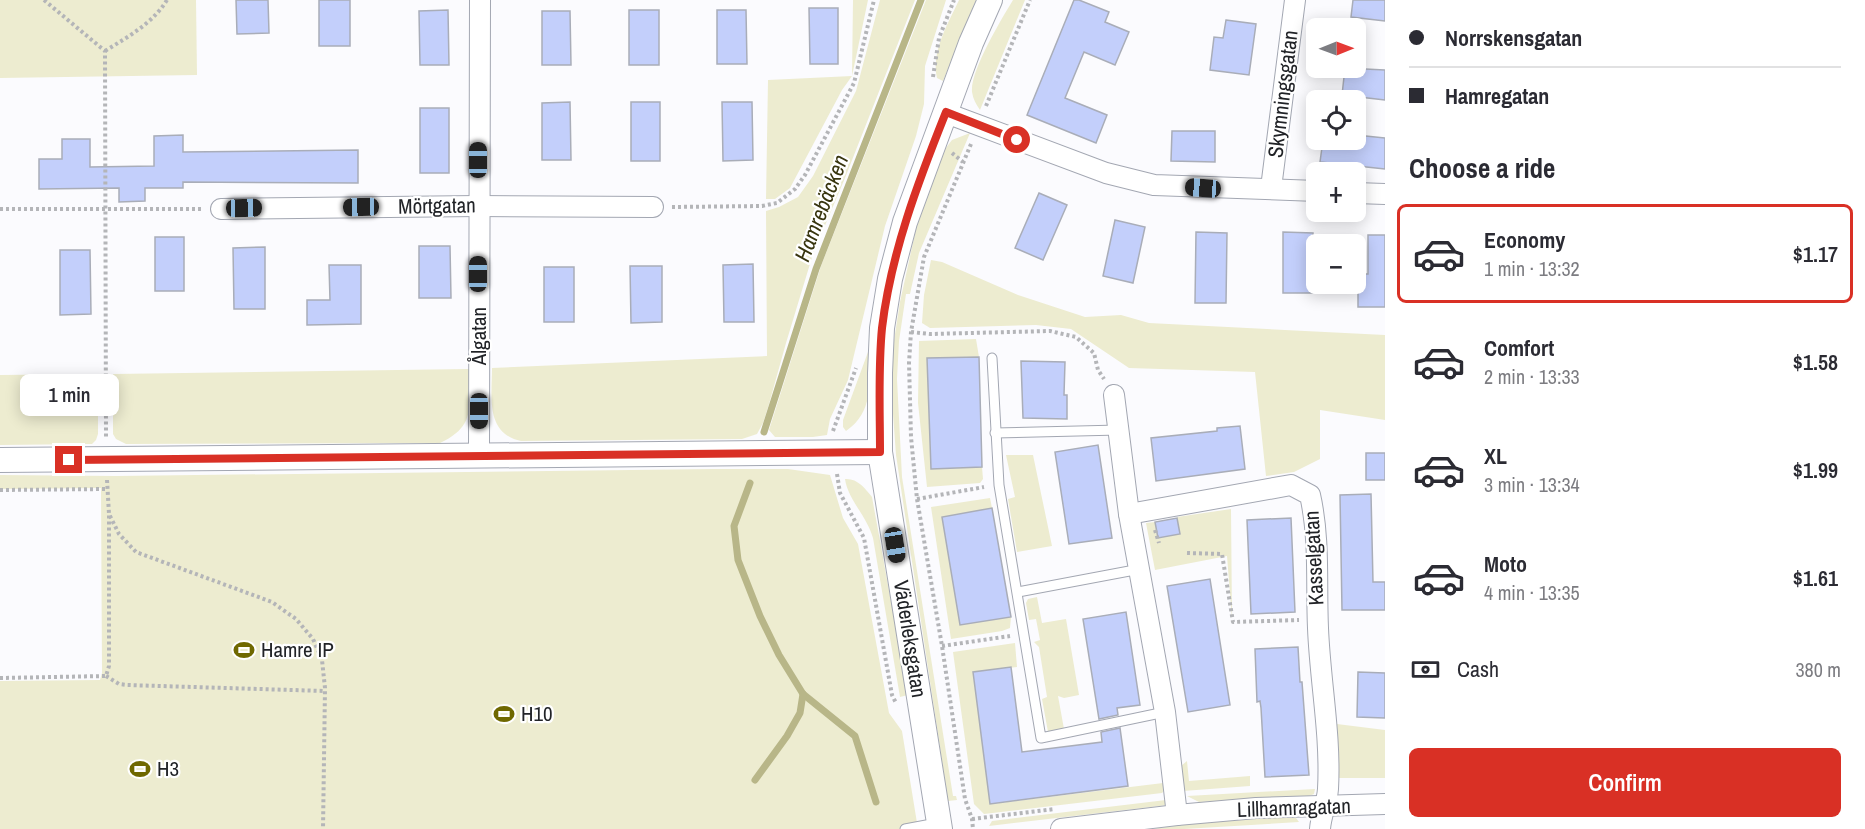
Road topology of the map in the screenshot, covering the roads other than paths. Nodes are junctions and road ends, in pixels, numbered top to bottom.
1 (480, 0) edge
2 (990, 0) edge
3 (1295, 0) edge
4 (946, 112) junction
5 (1271, 188) junction
6 (1306, 190) edge
7 (1366, 193) edge
8 (1385, 194) edge
9 (478, 206) junction
10 (653, 207) road end
11 (221, 208) road end
12 (992, 358) dead end
13 (1114, 395) road end
14 (1119, 430) junction
15 (995, 433) junction
16 (880, 452) junction
17 (478, 456) junction
18 (0, 460) edge
19 (1129, 514) junction
20 (1140, 569) junction
21 (1018, 592) junction
22 (1165, 712) junction
23 (1385, 804) edge
24 (1326, 807) junction
25 (1177, 815) junction
26 (940, 826) edge
27 (905, 829) edge
28 (1061, 829) edge
29 (1320, 829) edge

1 - 9 street, Ålgatan
2 - 4 street, Väderleksgatan
3 - 5 street, Skymningsgatan
4 - 5 street
4 - 16 street, Väderleksgatan
5 - 6 street
7 - 8 street
9 - 10 street, Mörtgatan
9 - 11 street, Mörtgatan
9 - 17 street, Ålgatan
12 - 15 lane
13 - 14 street
14 - 15 lane
14 - 19 street
15 - 21 lane
16 - 17 street
16 - 26 street, Väderleksgatan
17 - 18 street
19 - 20 street
19 - 24 street, Kasselgatan
20 - 21 lane
20 - 22 street
21 - 22 lane
22 - 25 street
23 - 24 street, Lillhamragatan
24 - 25 street, Lillhamragatan
24 - 29 street, Kasselgatan
25 - 28 street, Lillhamragatan
26 - 27 lane

